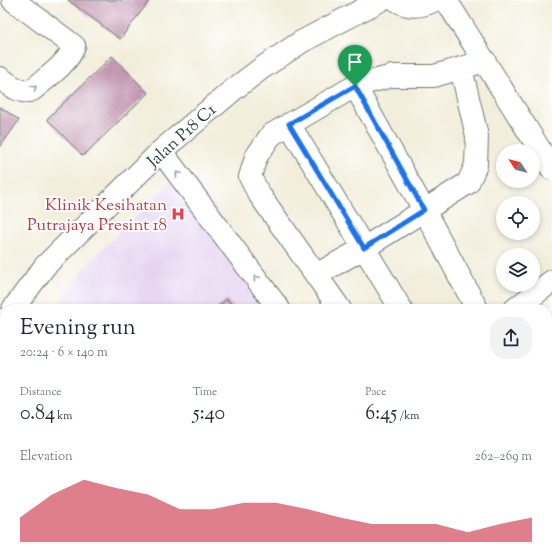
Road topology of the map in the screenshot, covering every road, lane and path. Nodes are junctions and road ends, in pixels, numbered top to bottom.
1 (13, 0) edge
2 (381, 0) edge
3 (396, 0) edge
4 (435, 0) edge
5 (446, 0) edge
6 (485, 61) junction
7 (461, 68) junction
8 (0, 78) edge
9 (355, 86) junction
10 (289, 124) junction
11 (161, 152) junction
12 (552, 169) edge
13 (424, 210) junction
14 (364, 248) junction
15 (316, 275) junction
16 (552, 281) edge
17 (17, 304) edge
18 (275, 304) edge
19 (336, 304) edge
20 (398, 304) edge
21 (474, 304) edge
22 (522, 304) edge

8 -> 1 street
2 - 11 street, Jalan P18 C1
3 - 4 street
5 - 6 street
6 - 7 street
6 - 12 street
7 - 9 street
7 - 13 street
9 - 10 street
9 - 13 street
10 - 14 street
10 - 15 street
11 - 17 street, Jalan P18 C1
18 -> 11 street
13 - 14 street
13 - 21 street
14 - 15 street
14 - 20 street
15 - 19 street
16 - 22 street

